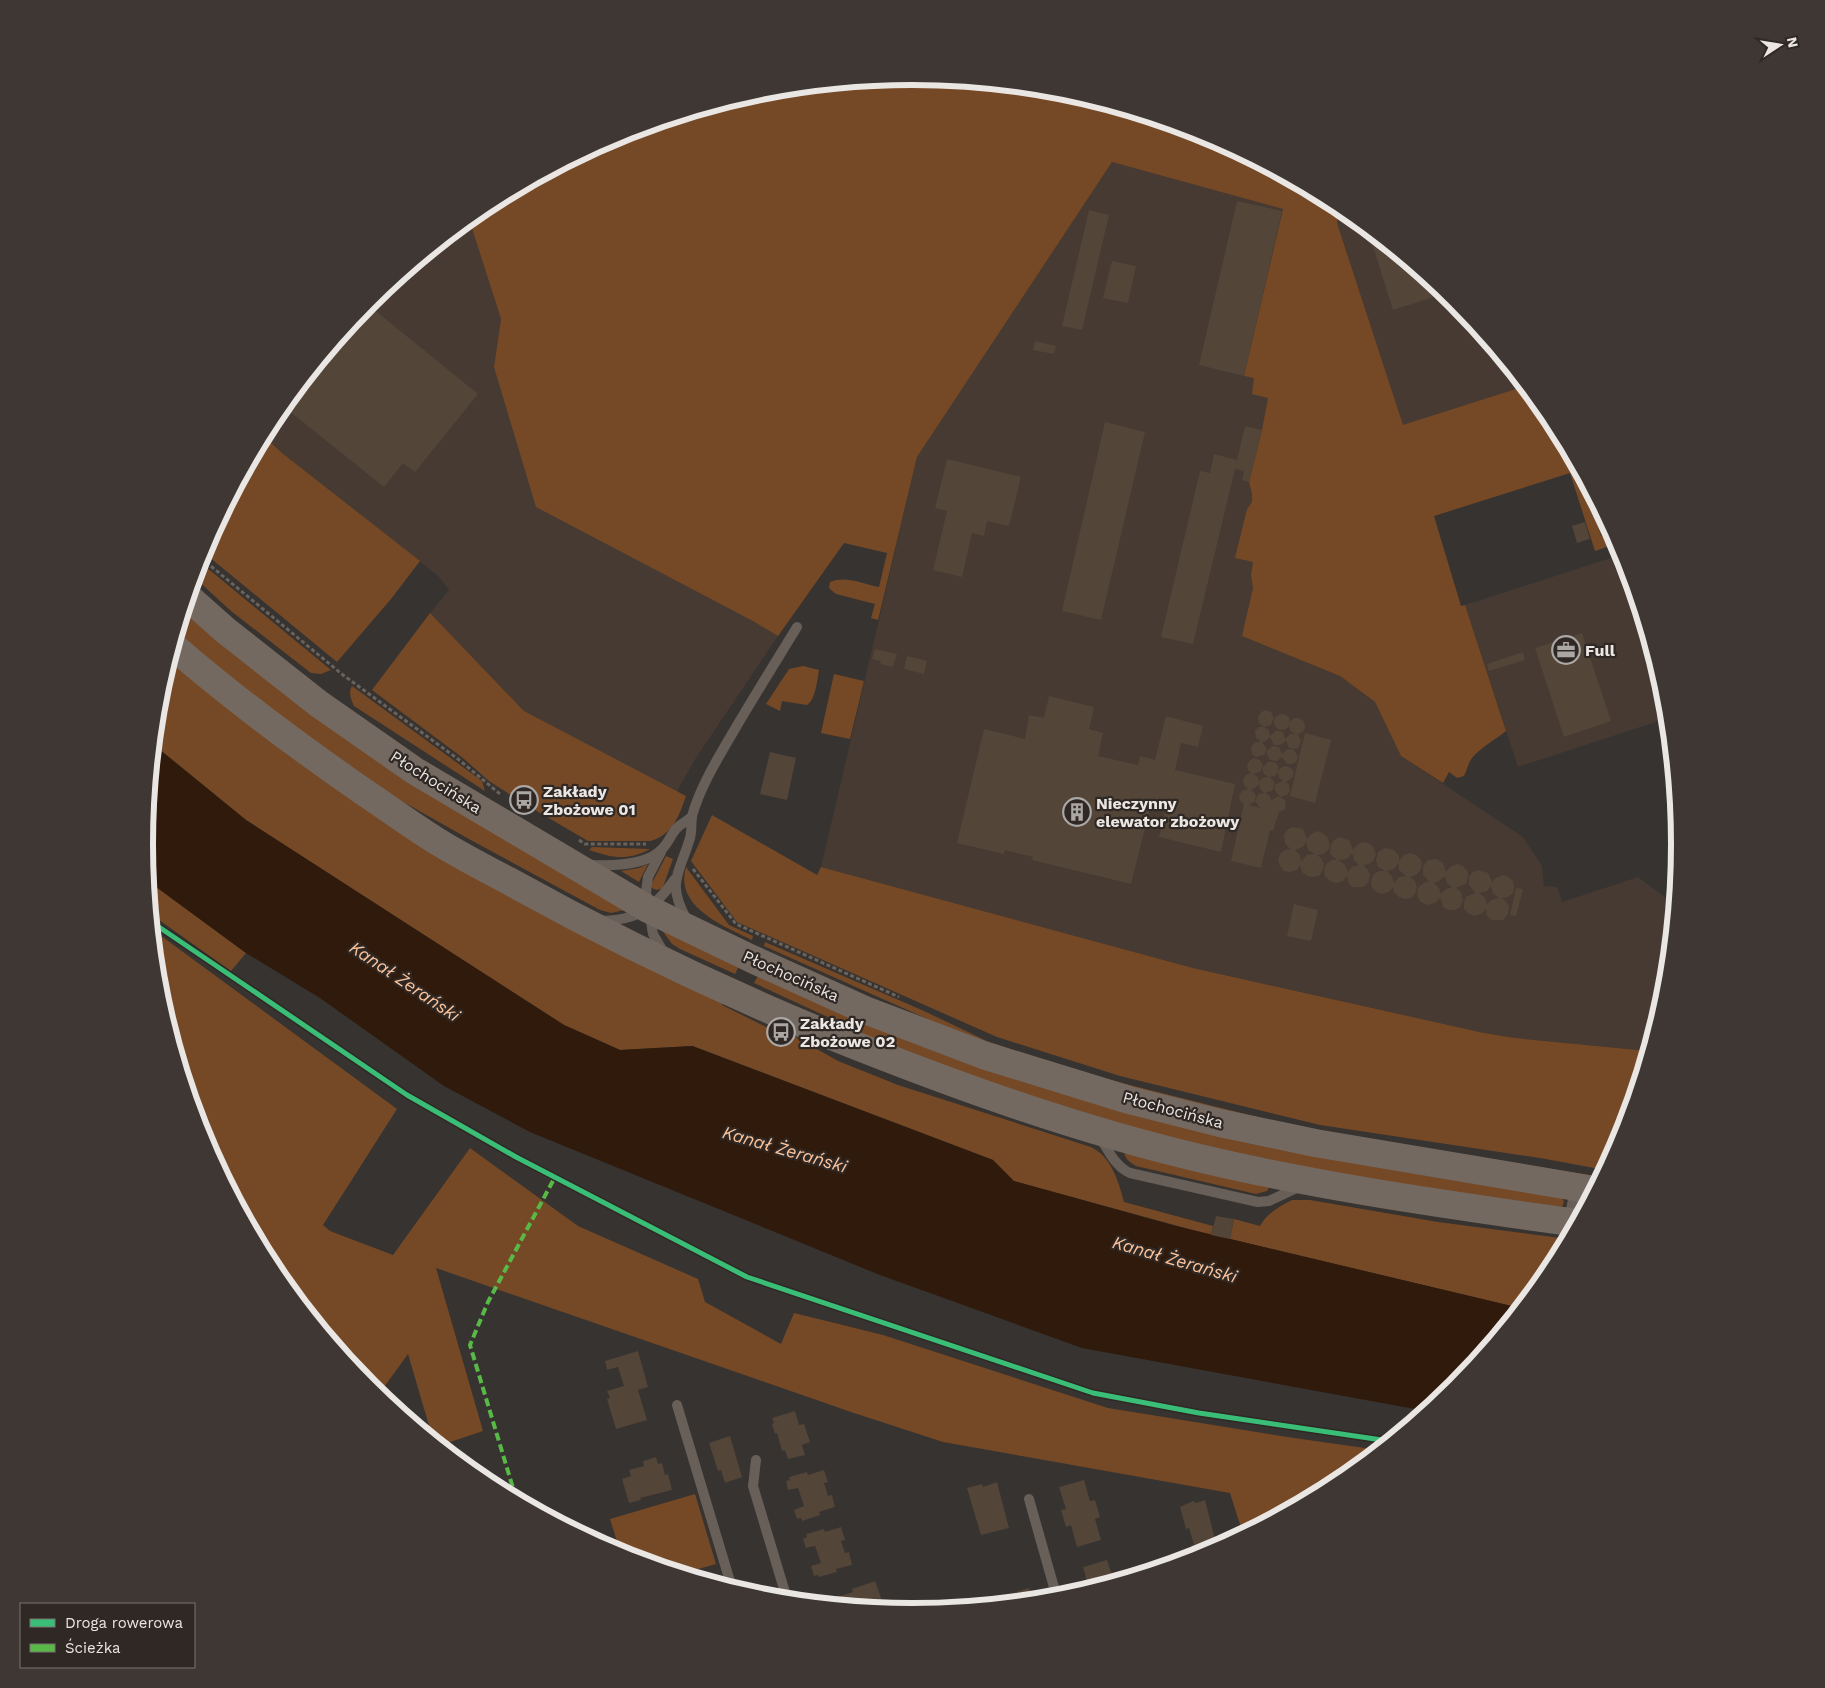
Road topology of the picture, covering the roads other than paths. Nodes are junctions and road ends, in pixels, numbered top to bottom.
1 (193, 602) edge
2 (797, 627) dead end
3 (178, 651) edge
4 (692, 817) junction
5 (663, 849) junction
6 (575, 852) junction
7 (675, 879) junction
8 (648, 909) junction
9 (584, 921) junction
10 (694, 931) junction
11 (670, 965) junction
12 (1587, 1189) edge
13 (1571, 1223) edge
14 (677, 1405) dead end
15 (756, 1460) dead end
16 (1029, 1499) dead end
17 (730, 1580) edge
18 (1055, 1589) edge
19 (785, 1592) edge

1 - 6 main road, Płochocińska
2 - 4 lane
3 - 9 main road
4 - 5 lane
4 - 7 lane
5 - 6 lane
5 - 8 lane
6 - 8 main road, Płochocińska
7 - 8 lane
7 - 10 lane
8 - 9 lane
8 - 10 main road, Płochocińska
8 - 11 lane
9 - 11 main road
10 - 12 main road, Płochocińska
11 - 13 main road
14 - 17 lane
15 - 19 lane
16 - 18 lane

